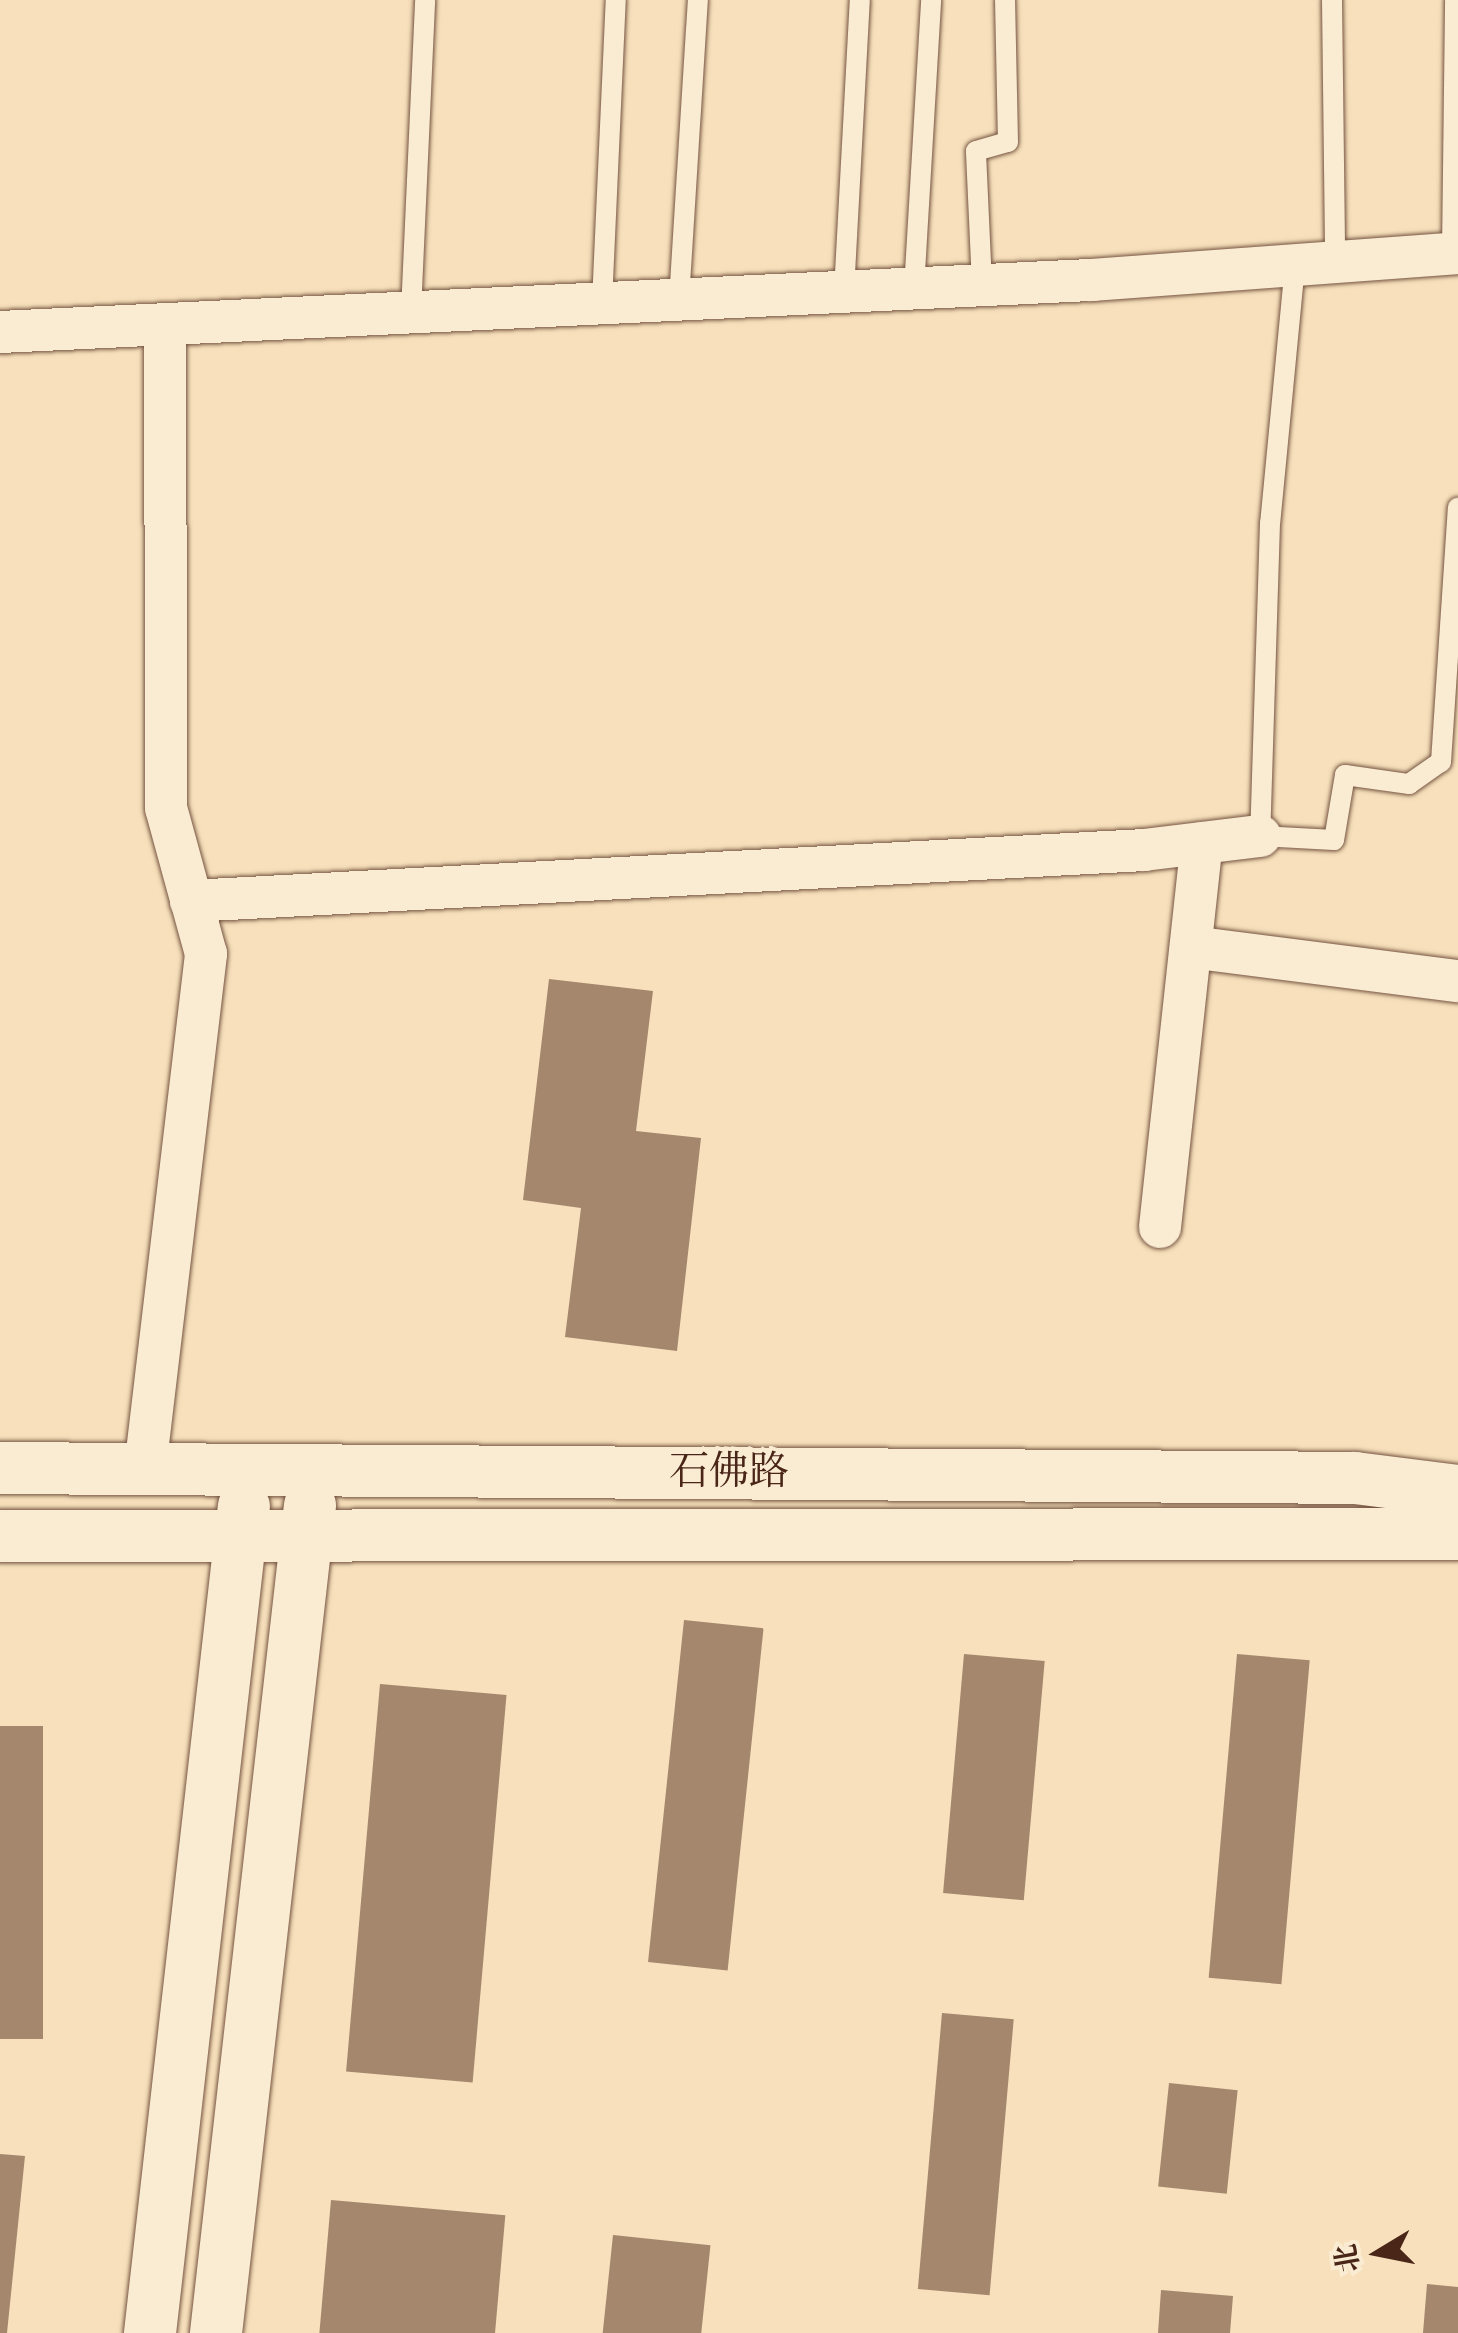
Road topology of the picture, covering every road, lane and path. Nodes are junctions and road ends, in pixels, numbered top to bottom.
1 (425, 0) edge
2 (616, 0) edge
3 (698, 0) edge
4 (860, 0) edge
5 (931, 0) edge
6 (1005, 0) edge
7 (1332, 0) edge
8 (1456, 0) edge
9 (1455, 253) edge
10 (1315, 264) junction
11 (982, 286) junction
12 (914, 288) junction
13 (844, 292) junction
14 (679, 300) junction
15 (602, 304) junction
16 (411, 312) junction
17 (166, 324) junction
18 (0, 332) edge
19 (1458, 508) edge
20 (1260, 836) junction
21 (1202, 844) junction
22 (191, 901) junction
23 (1191, 946) junction
24 (1458, 981) edge
25 (1160, 1227) dead end
26 (0, 1468) edge
27 (145, 1469) junction
28 (248, 1470) junction
29 (314, 1470) junction
30 (1458, 1492) edge
31 (1458, 1534) edge
32 (0, 1536) edge
33 (241, 1538) junction
34 (306, 1539) junction
35 (150, 2333) edge
36 (216, 2333) edge

1 - 16 lane
2 - 15 lane
3 - 14 lane
4 - 13 lane
5 - 12 lane
6 - 11 lane
7 - 10 lane
8 - 9 lane
9 - 10 street
10 - 11 street
10 - 20 lane
11 - 12 street
12 - 13 street
13 - 14 street
14 - 15 street
15 - 16 street
16 - 17 street
17 - 18 street
17 - 22 street
19 - 20 lane
20 - 21 street
21 - 22 street
21 - 23 street
22 - 27 street
23 - 24 street
23 - 25 street
26 - 27 street, 石佛路
27 - 28 street, 石佛路
28 - 29 street, 石佛路
28 - 33 street
29 - 30 street, 石佛路
29 - 34 street
31 - 34 street, 石佛路
32 - 33 street, 石佛路
33 - 34 street, 石佛路
33 - 35 street
34 - 36 street

